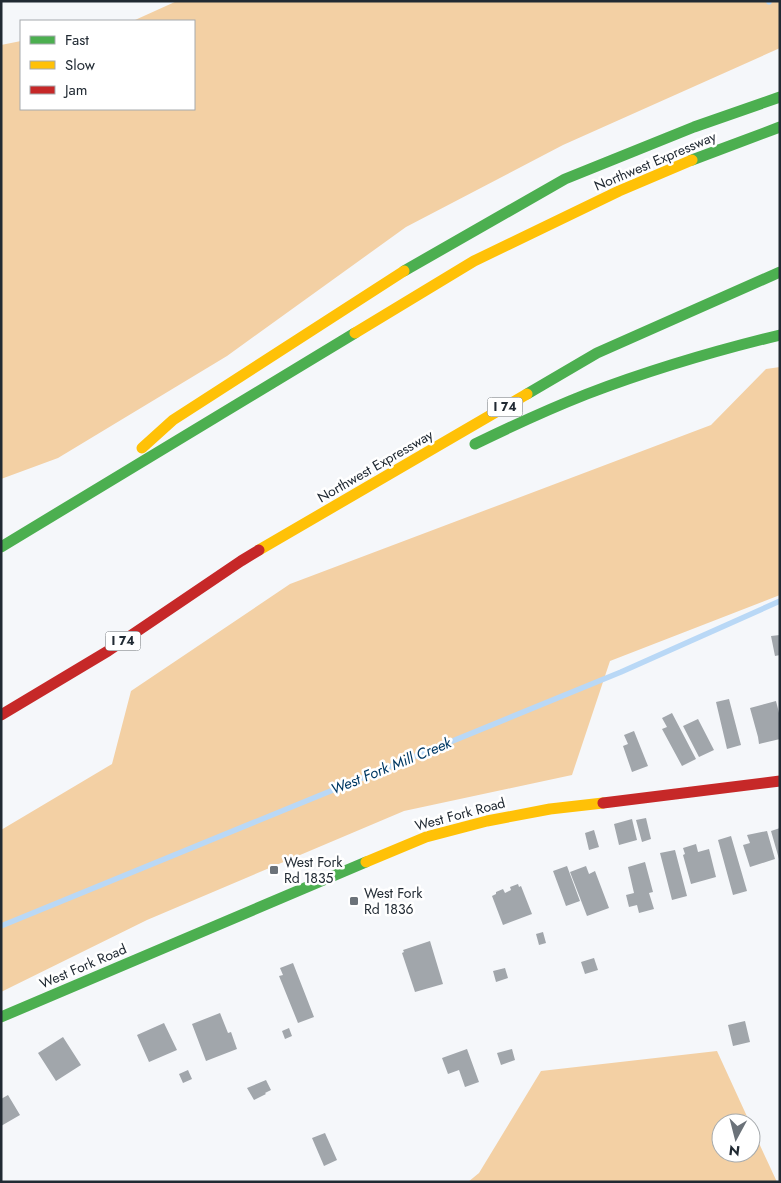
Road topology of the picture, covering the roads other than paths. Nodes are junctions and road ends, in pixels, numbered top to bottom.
1 (780, 97) edge
2 (780, 127) edge
3 (780, 272) edge
4 (780, 335) edge
5 (466, 448) dead end
6 (397, 483) dead end
7 (90, 494) junction
8 (1, 547) edge
9 (241, 562) junction
10 (1, 715) edge
11 (780, 781) edge
12 (1, 1017) edge

1 - 7 main road
2 - 7 main road, Northwest Expressway
3 - 9 main road, Northwest Expressway / I 74
4 - 5 main road
6 - 9 main road
7 - 8 main road, Northwest Expressway
9 - 10 main road, Northwest Expressway / I 74
11 - 12 main road, West Fork Road

